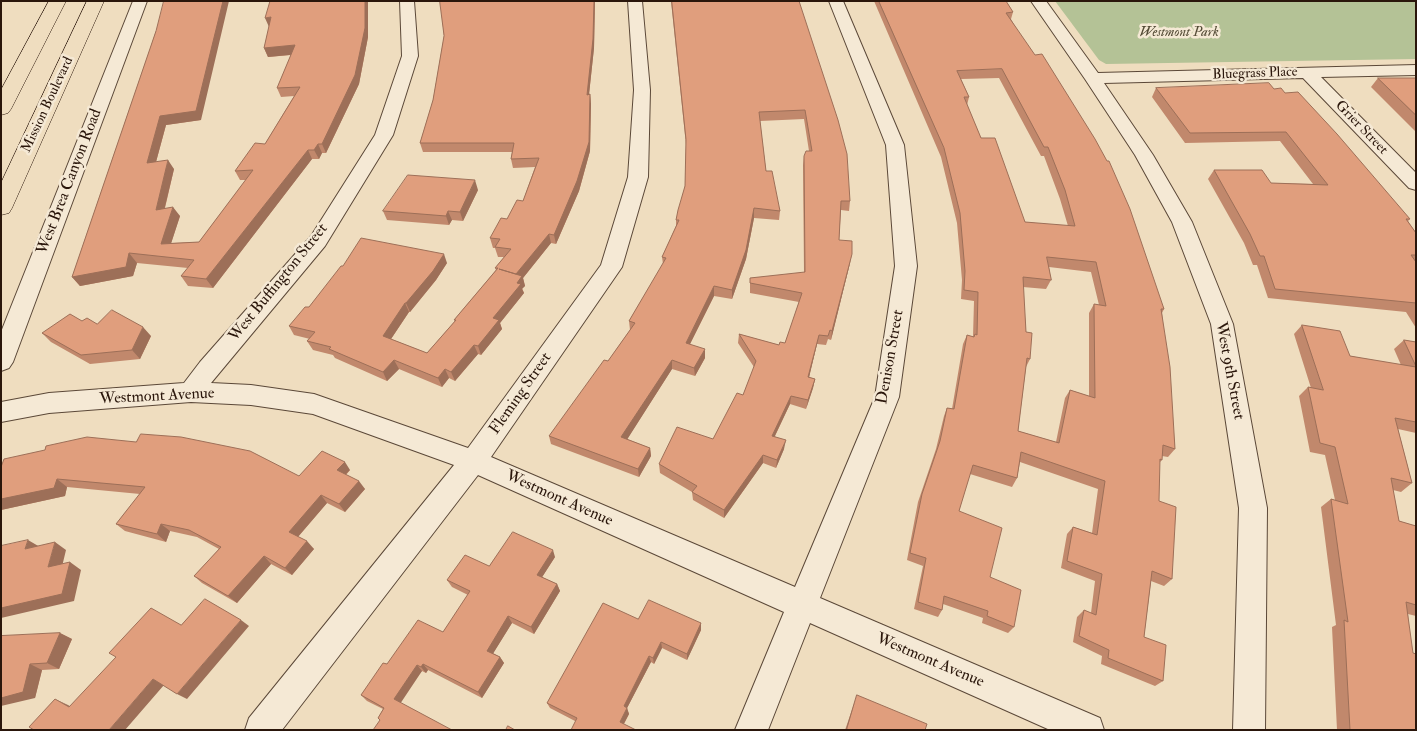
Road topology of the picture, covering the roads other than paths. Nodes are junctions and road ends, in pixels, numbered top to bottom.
1 (58, 1) edge
2 (96, 1) edge
3 (140, 1) edge
4 (407, 1) edge
5 (635, 1) edge
6 (836, 1) edge
7 (1038, 1) edge
8 (1416, 70) edge
9 (1307, 72) junction
10 (1093, 78) junction
11 (1, 109) edge
12 (1416, 184) edge
13 (1, 208) edge
14 (1, 362) edge
15 (191, 392) junction
16 (1, 412) edge
17 (473, 462) junction
18 (801, 606) junction
19 (261, 730) edge
20 (751, 730) edge
21 (1088, 730) edge
22 (1249, 730) edge

1 - 11 main road
2 - 13 main road, Mission Boulevard
3 - 14 street, West Brea Canyon Road
4 - 15 street, West Buffington Street
5 - 17 street, Fleming Street
6 - 18 street, Denison Street
7 - 10 street, West 9th Street
8 - 9 street, Bluegrass Place
9 - 10 street, Bluegrass Place
9 - 12 street, Grier Street
10 - 22 street, West 9th Street
15 - 16 street, Westmont Avenue
15 - 17 street, Westmont Avenue
17 - 18 street, Westmont Avenue
17 - 19 street, Fleming Street
18 - 20 street, Denison Street
18 - 21 street, Westmont Avenue

